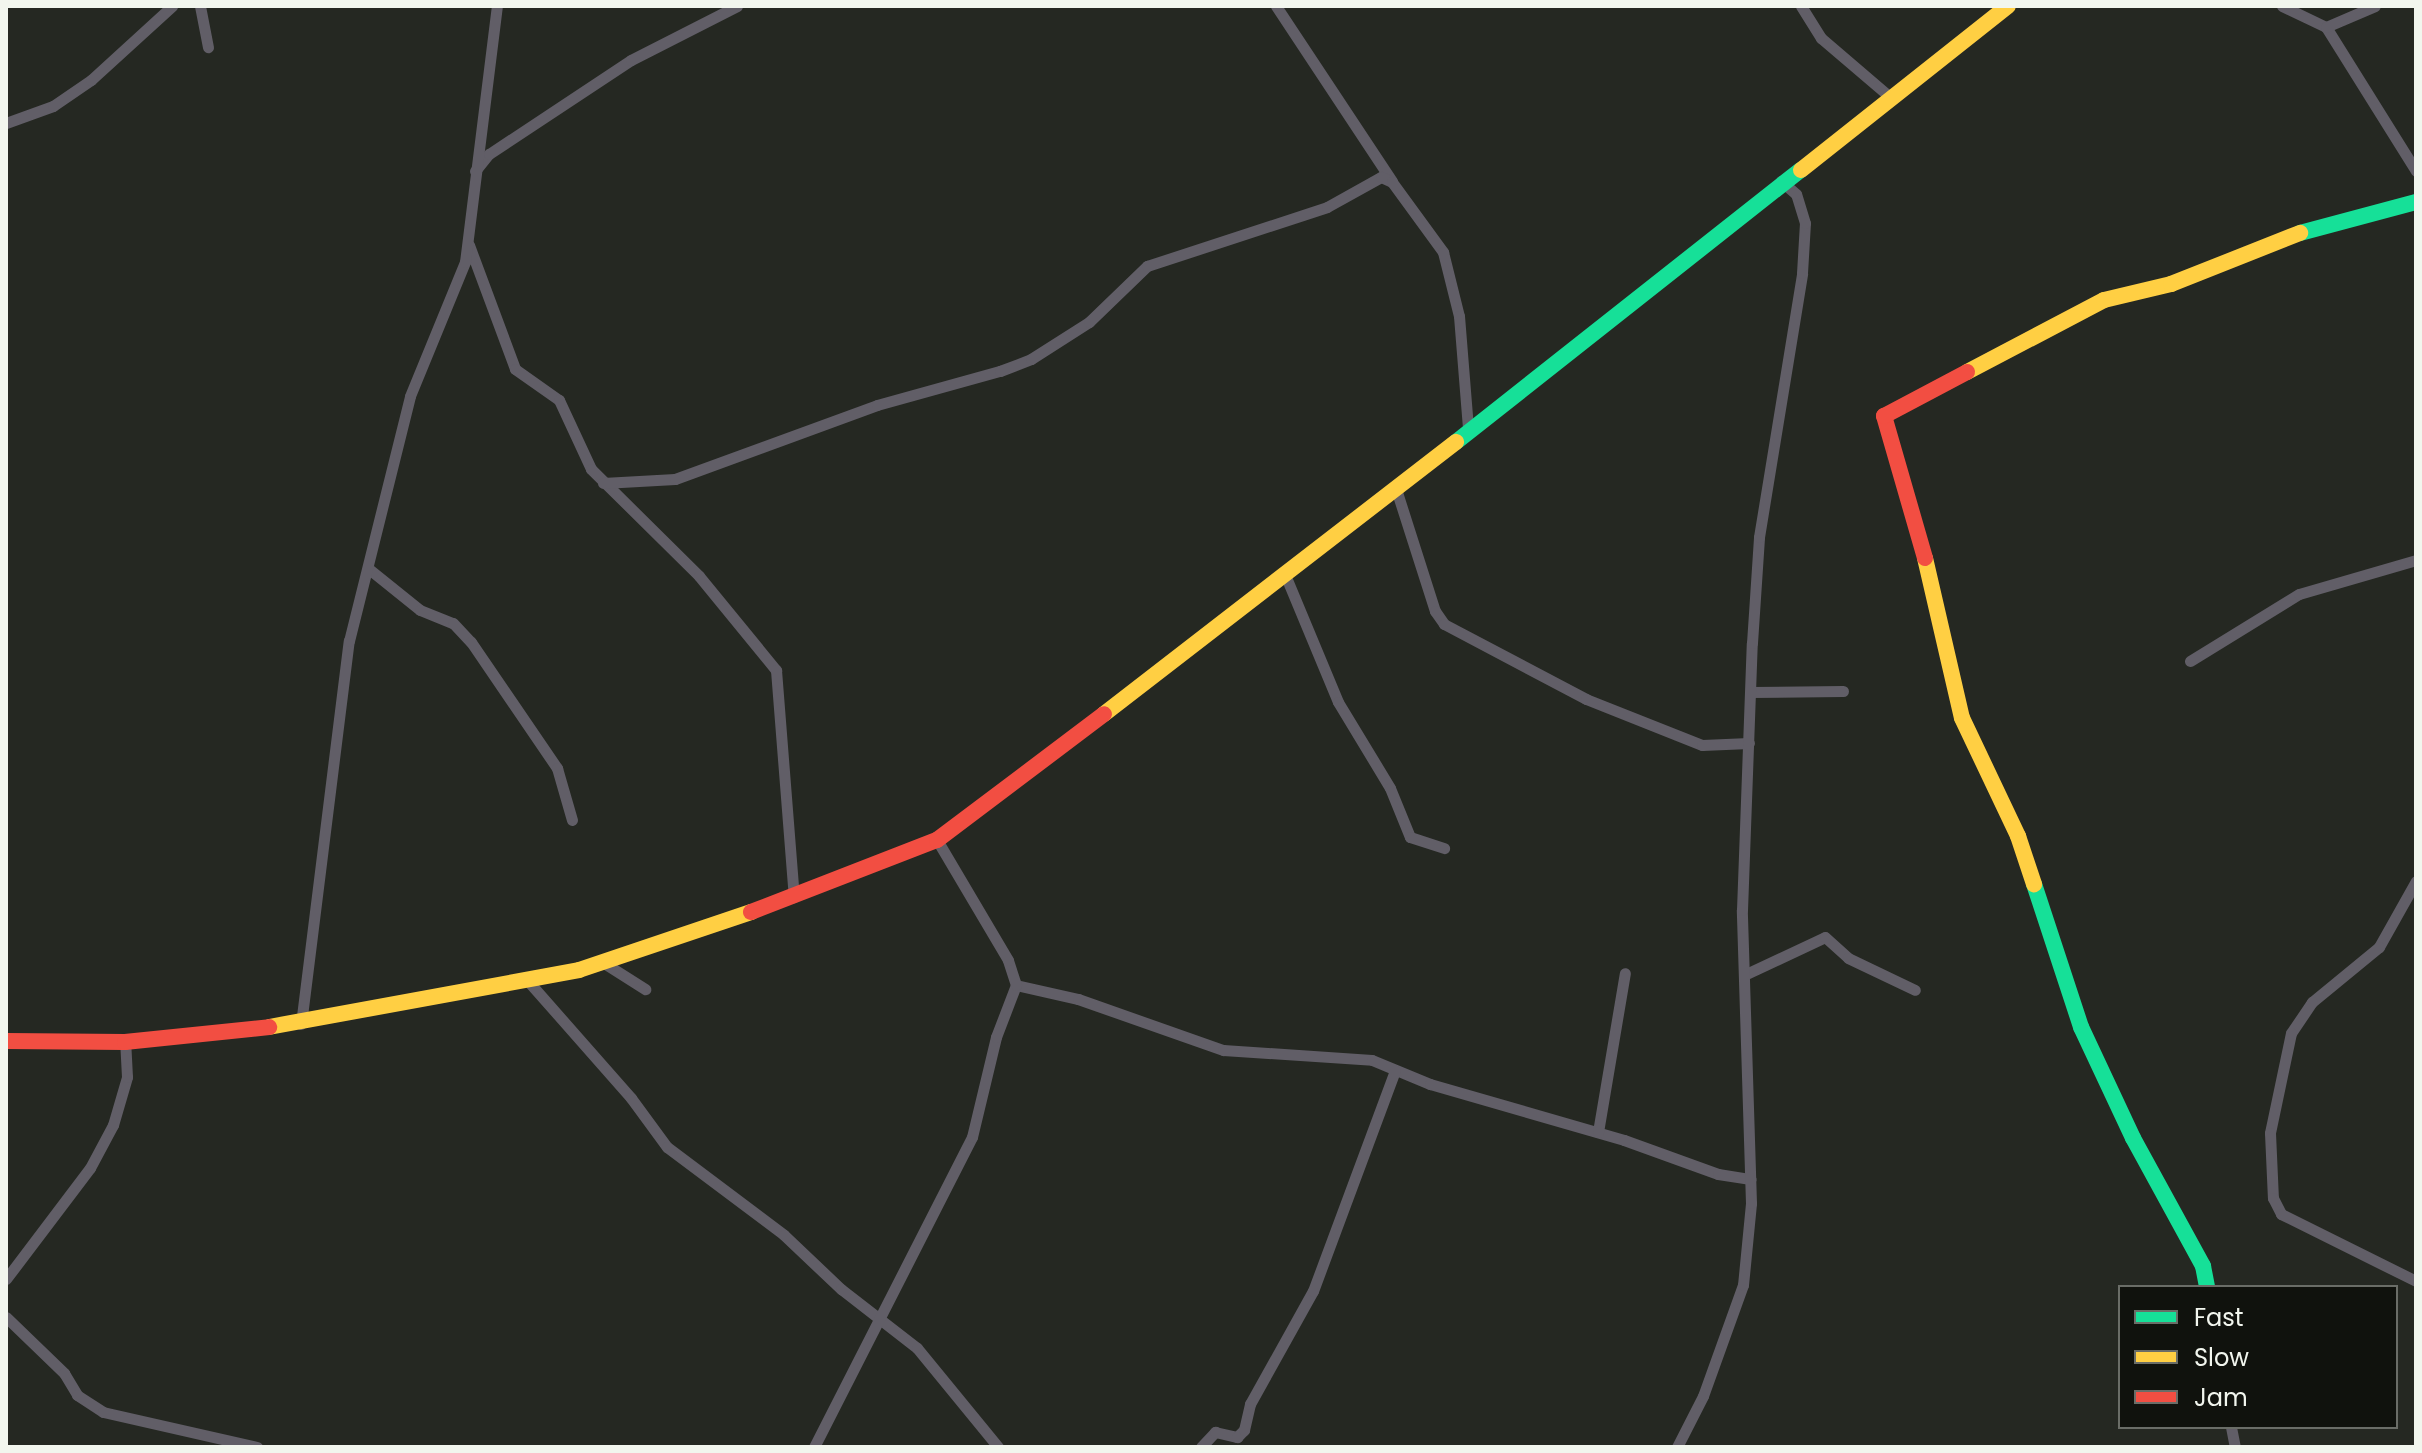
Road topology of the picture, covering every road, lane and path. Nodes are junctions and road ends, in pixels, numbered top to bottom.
1 (172, 6) edge
2 (200, 6) edge
3 (497, 6) edge
4 (737, 6) edge
5 (1276, 6) edge
6 (1801, 6) edge
7 (2008, 6) edge
8 (2282, 6) edge
9 (2375, 6) edge
10 (2326, 27) junction
11 (208, 47) dead end
12 (1890, 97) junction
13 (6, 123) edge
14 (2416, 171) edge
15 (474, 173) junction
16 (1781, 181) junction
17 (1392, 182) junction
18 (2416, 202) edge
19 (469, 244) junction
20 (1468, 428) junction
21 (603, 483) junction
22 (1396, 489) junction
23 (2416, 560) edge
24 (369, 569) junction
25 (1286, 577) junction
26 (2190, 661) dead end
27 (1843, 691) dead end
28 (1751, 692) junction
29 (1749, 743) junction
30 (572, 820) dead end
31 (937, 840) junction
32 (1444, 848) dead end
33 (2416, 881) edge
34 (794, 897) junction
35 (604, 963) junction
36 (1625, 973) dead end
37 (1744, 975) junction
38 (528, 981) junction
39 (1016, 985) junction
40 (645, 989) dead end
41 (1915, 990) dead end
42 (301, 1024) junction
43 (6, 1041) edge
44 (125, 1042) junction
45 (1395, 1071) junction
46 (1598, 1132) junction
47 (1751, 1179) junction
48 (6, 1279) edge
49 (2416, 1281) edge
50 (2207, 1285) edge
51 (6, 1317) edge
52 (879, 1317) junction
53 (257, 1447) edge
54 (814, 1447) edge
55 (998, 1447) edge
56 (1201, 1447) edge
57 (1677, 1447) edge

1 - 13 street
2 - 11 street
3 - 15 street
4 - 15 street
5 - 17 street
6 - 12 street
7 - 12 street
8 - 10 street
9 - 10 street
10 - 14 street
12 - 16 street
15 - 19 street
16 - 20 street
16 - 28 street
17 - 20 street
17 - 21 street
18 - 50 street
19 - 21 street
19 - 24 street
20 - 22 street
21 - 34 street
22 - 25 street
22 - 29 street
23 - 26 street
24 - 30 street
24 - 42 street
25 - 31 street
25 - 32 street
27 - 28 street
28 - 29 street
29 - 37 street
31 - 34 street
31 - 39 street
33 - 49 street
34 - 35 street
35 - 38 street
35 - 40 street
36 - 46 street
37 - 41 street
37 - 47 street
38 - 42 street
38 - 52 street
39 - 45 street
39 - 52 street
42 - 44 street
43 - 44 street
44 - 48 street
45 - 46 street
45 - 56 street
46 - 47 street
47 - 57 street
51 - 53 street
52 - 54 street
52 - 55 street

